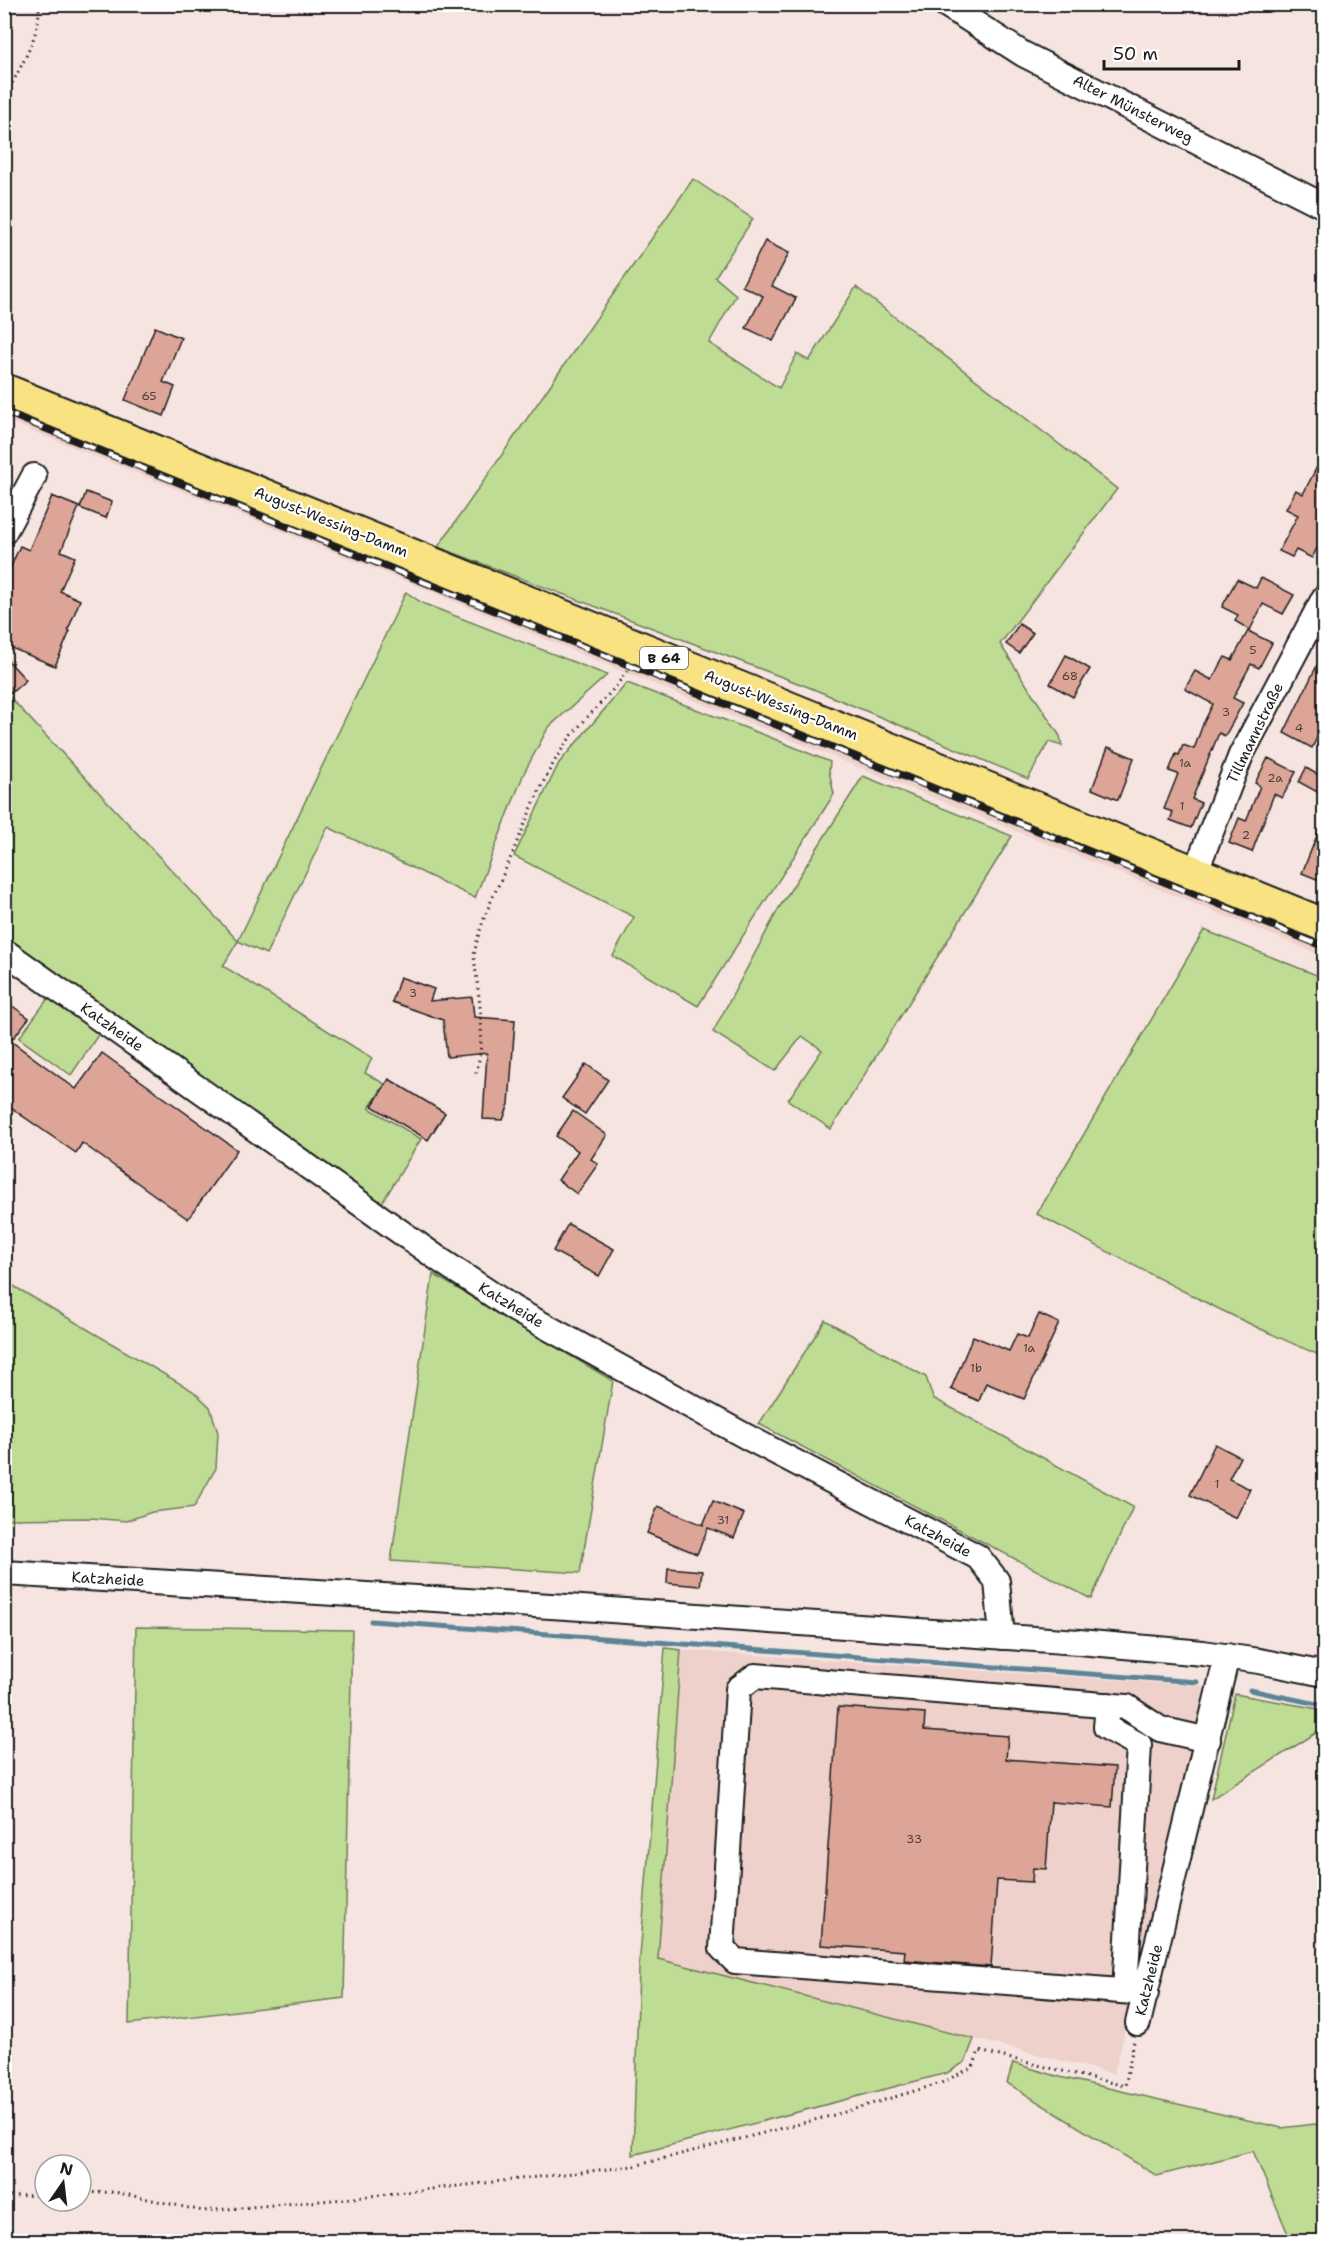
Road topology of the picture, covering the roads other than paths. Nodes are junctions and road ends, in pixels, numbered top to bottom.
1 (945, 4) edge
2 (1324, 206) edge
3 (4, 390) edge
4 (34, 476) dead end
5 (4, 532) edge
6 (1324, 598) edge
7 (1195, 873) junction
8 (1324, 925) edge
9 (4, 951) edge
10 (4, 1573) edge
11 (1002, 1637) junction
12 (1227, 1656) junction
13 (1324, 1674) edge
14 (1108, 1705) junction
15 (1208, 1740) junction
16 (1136, 1992) junction
17 (1138, 2023) road end

1 - 2 street, Alter Münsterweg
3 - 7 main road, August-Wessing-Damm / B 64
4 - 5 street
6 - 7 street, Tillmannstraße
7 - 8 main road, August-Wessing-Damm / B 64
9 - 11 street, Katzheide
10 - 11 street, Katzheide
11 - 12 street, Katzheide
12 - 13 street, Katzheide
12 - 15 street, Katzheide
14 - 15 street
14 - 16 street
14 - 16 street
15 - 16 street, Katzheide
16 - 17 street, Katzheide

